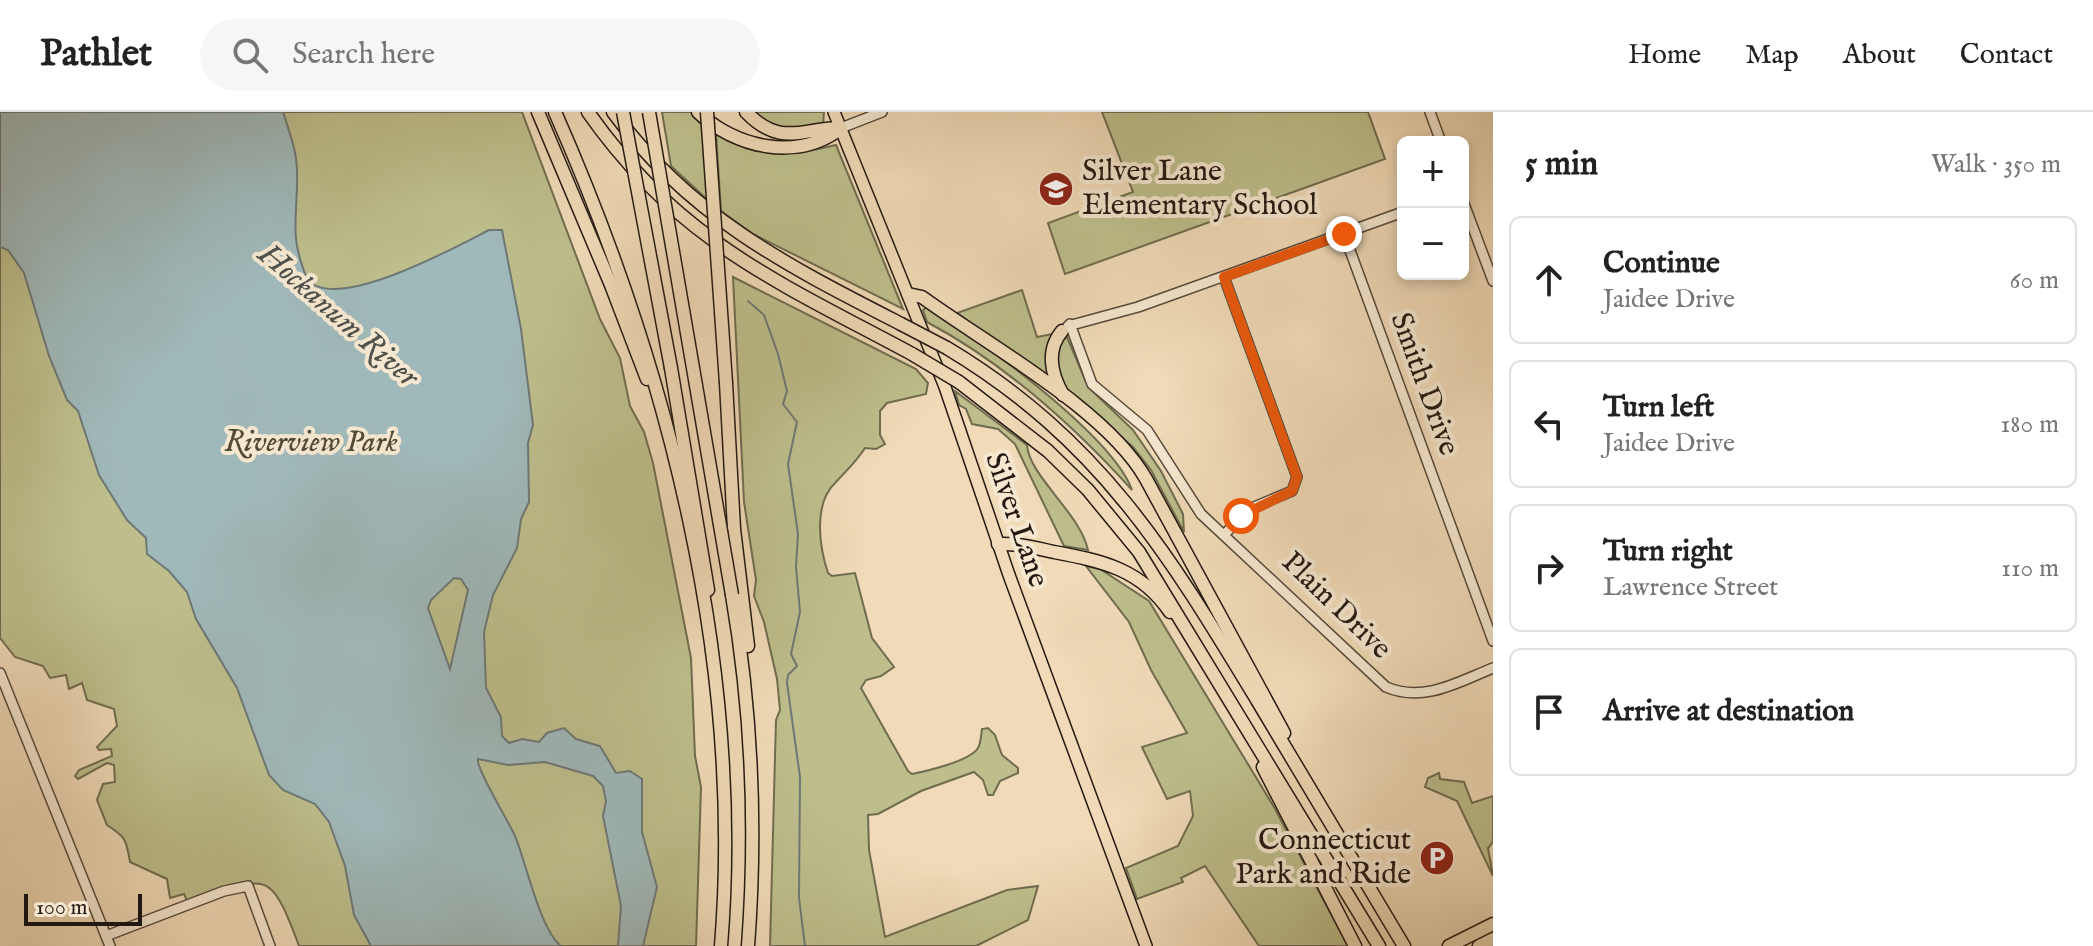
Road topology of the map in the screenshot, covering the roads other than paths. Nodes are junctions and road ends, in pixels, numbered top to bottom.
1 (538, 112) edge
2 (555, 112) edge
3 (588, 112) edge
4 (613, 112) edge
5 (623, 112) edge
6 (649, 112) edge
7 (698, 112) edge
8 (707, 112) edge
9 (746, 112) edge
10 (834, 112) edge
11 (882, 112) edge
12 (1430, 112) edge
13 (841, 128) junction
14 (1439, 136) edge
15 (1466, 208) edge
16 (1397, 214) edge
17 (1344, 234) junction
18 (1224, 277) junction
19 (1493, 281) edge
20 (908, 294) junction
21 (1066, 328) junction
22 (1065, 398) junction
23 (665, 420) junction
24 (1225, 534) junction
25 (998, 544) junction
26 (737, 594) junction
27 (1493, 641) edge
28 (1493, 668) edge
29 (0, 673) edge
30 (1218, 678) junction
31 (714, 679) junction
32 (1239, 713) junction
33 (1301, 773) junction
34 (1493, 924) edge
35 (1493, 939) edge
36 (108, 941) edge
37 (1404, 945) edge
38 (270, 946) edge
39 (721, 946) edge
40 (748, 946) edge
41 (1146, 946) edge
42 (1355, 946) edge
43 (1379, 946) edge
44 (1449, 946) edge
45 (1479, 946) edge

1 - 23 highway
2 - 23 highway
3 - 30 highway, bridge
4 - 33 highway, bridge
5 - 31 highway, bridge
6 - 26 highway, bridge
7 - 13 highway
8 - 26 highway, bridge
9 - 13 highway
10 - 13 main road, Silver Lane
11 - 13 street
12 - 14 street
13 - 20 main road, Silver Lane
15 - 19 street
16 - 17 street
17 - 18 street
17 - 27 street, Smith Drive
18 - 21 street
18 - 24 street
20 - 22 highway
20 - 25 main road, Silver Lane
21 - 22 highway
21 - 24 street, Plain Drive
22 - 33 highway
23 - 31 highway
24 - 28 street, Plain Drive
25 - 30 highway
25 - 41 main road, Silver Lane
26 - 40 highway
29 - 36 street
30 - 32 highway
31 - 39 highway
32 - 42 highway
32 - 43 highway
33 - 37 highway
34 - 44 highway
35 - 45 highway
36 - 38 street

